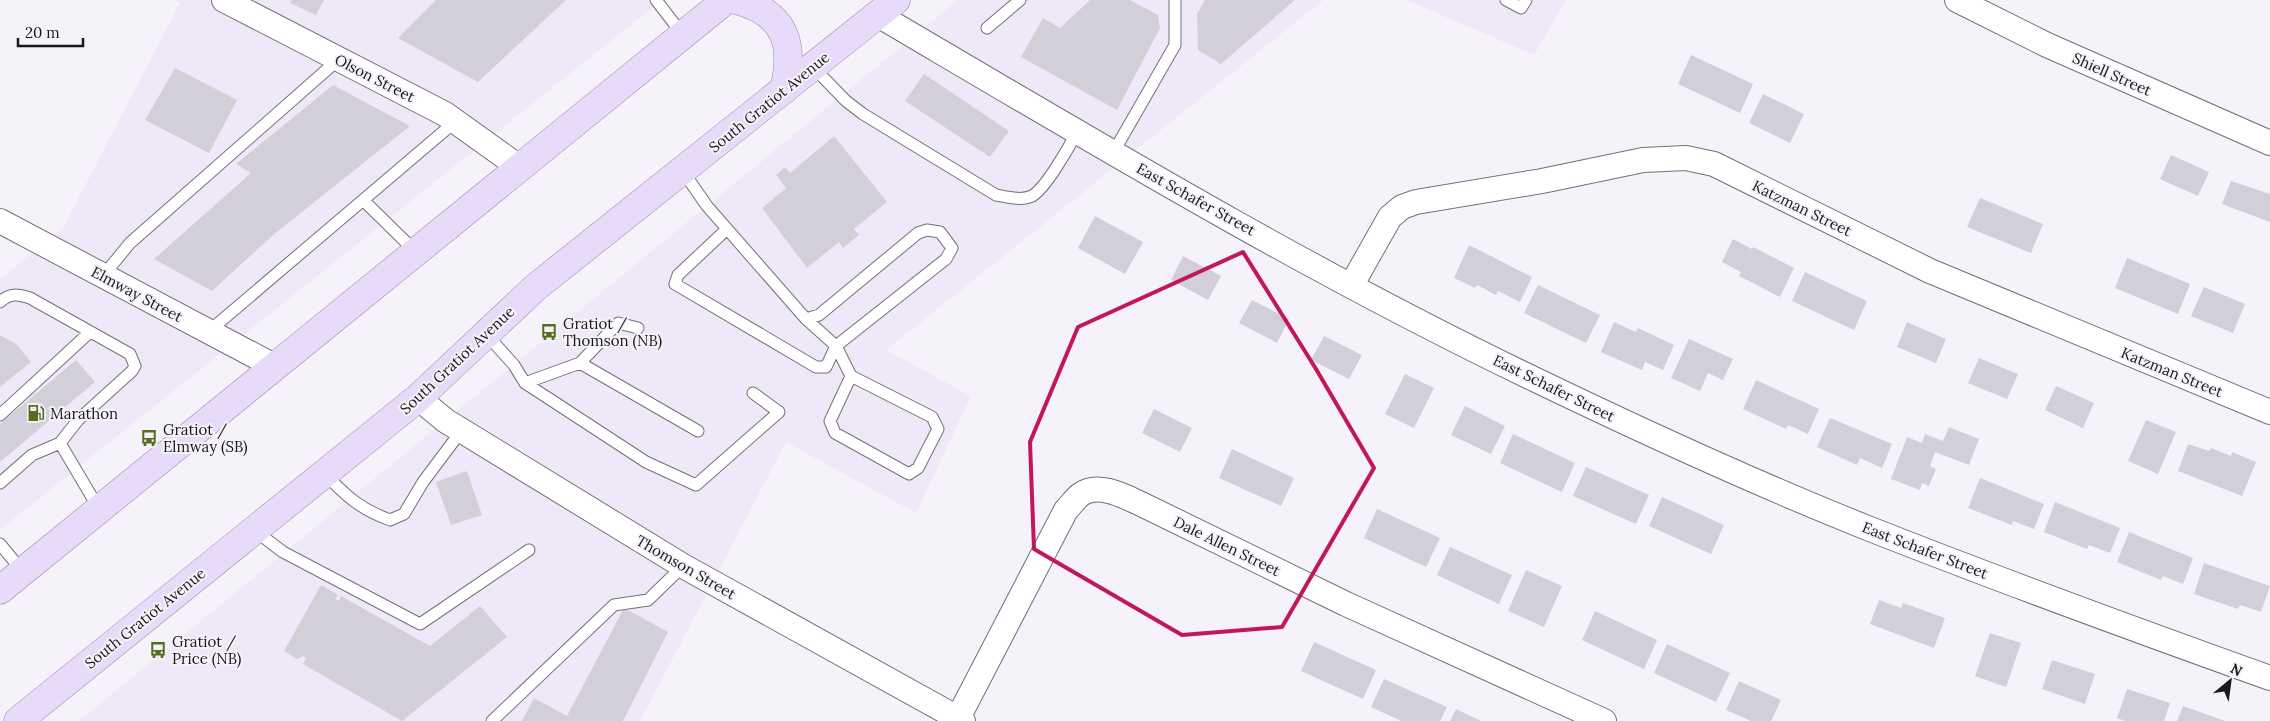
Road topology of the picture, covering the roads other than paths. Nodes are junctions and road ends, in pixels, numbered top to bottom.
1 (224, 0) edge
2 (656, 0) edge
3 (726, 0) edge
4 (736, 0) edge
5 (1020, 0) edge
6 (1175, 0) edge
7 (1506, 0) edge
8 (1526, 0) edge
9 (1957, 0) edge
10 (878, 5) edge
11 (987, 28) dead end
12 (683, 35) junction
13 (339, 59) junction
14 (812, 67) junction
15 (784, 90) junction
16 (456, 121) junction
17 (1077, 132) junction
18 (2270, 143) edge
19 (1114, 153) junction
20 (519, 167) junction
21 (682, 170) junction
22 (363, 200) junction
23 (0, 222) edge
24 (727, 229) junction
25 (416, 251) junction
26 (103, 276) junction
27 (1351, 286) junction
28 (0, 302) edge
29 (806, 319) junction
30 (638, 328) dead end
31 (90, 332) junction
32 (208, 332) junction
33 (486, 334) junction
34 (836, 346) junction
35 (580, 363) junction
36 (274, 366) junction
37 (851, 376) junction
38 (525, 383) junction
39 (754, 394) dead end
40 (418, 398) junction
41 (2270, 412) edge
42 (0, 416) edge
43 (462, 430) junction
44 (698, 431) dead end
45 (60, 442) junction
46 (325, 474) junction
47 (0, 483) edge
48 (99, 509) junction
49 (254, 530) junction
50 (0, 544) edge
51 (530, 550) dead end
52 (683, 566) junction
53 (23, 572) junction
54 (0, 590) edge
55 (2270, 678) edge
56 (961, 720) edge
57 (18, 721) edge
58 (492, 721) edge
59 (1604, 721) edge

1 - 13 street, Olson Street
2 - 12 lane
3 - 12 main road
4 - 15 main road
5 - 11 lane
6 - 19 lane
7 - 8 lane
9 - 18 street, Shiell Street
10 - 14 main road, South Gratiot Avenue
10 - 17 street, East Schafer Street
12 - 20 main road
13 - 16 street, Olson Street
13 - 26 lane
14 - 15 main road, South Gratiot Avenue
14 - 17 lane
15 - 21 main road, South Gratiot Avenue
16 - 20 street, Olson Street
16 - 22 lane
17 - 19 street, East Schafer Street
19 - 27 street, East Schafer Street
20 - 25 main road
21 - 24 lane
21 - 33 main road, South Gratiot Avenue
22 - 25 lane
22 - 32 lane
23 - 26 street, Elmway Street
24 - 29 lane
24 - 34 lane
25 - 36 main road
26 - 32 street, Elmway Street
27 - 41 street, Katzman Street
27 - 55 street, East Schafer Street
28 - 31 lane
29 - 34 lane
29 - 34 lane
30 - 35 lane
31 - 42 lane
31 - 45 lane
32 - 36 street, Elmway Street
33 - 38 lane
33 - 40 main road, South Gratiot Avenue
34 - 37 lane
35 - 38 lane
35 - 44 lane
36 - 48 main road
37 - 37 lane
38 - 39 lane
40 - 43 street, Thomson Street
40 - 46 main road, South Gratiot Avenue
43 - 46 lane
43 - 52 street, Thomson Street
45 - 47 lane
45 - 48 lane
46 - 49 main road, South Gratiot Avenue
48 - 53 main road
49 - 51 lane
49 - 57 main road, South Gratiot Avenue
50 - 53 lane
52 - 56 street, Thomson Street
52 - 58 lane
53 - 54 main road
56 - 59 street, Dale Allen Street

